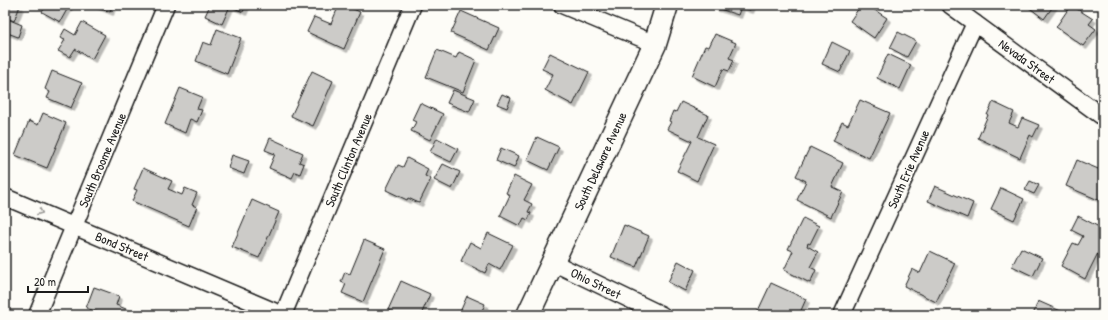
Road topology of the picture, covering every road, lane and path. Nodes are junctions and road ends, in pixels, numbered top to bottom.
1 (166, 5) edge
2 (413, 5) edge
3 (562, 5) edge
4 (667, 5) edge
5 (950, 5) edge
6 (974, 23) junction
7 (655, 44) junction
8 (1103, 117) edge
9 (5, 197) edge
10 (74, 226) junction
11 (552, 262) junction
12 (38, 315) edge
13 (283, 315) edge
14 (528, 315) edge
15 (662, 315) edge
16 (842, 315) edge

1 - 10 street, South Broome Avenue
2 - 13 street, South Clinton Avenue
3 - 7 street
4 - 7 street, South Delaware Avenue
5 - 6 street, Nevada Street
6 - 8 street, Nevada Street
6 - 16 street, South Erie Avenue
7 - 11 street, South Delaware Avenue
9 -> 10 street, Bond Street
10 - 12 street, South Broome Avenue
10 - 13 street, Bond Street
11 - 14 street, South Delaware Avenue
11 - 15 street, Ohio Street

